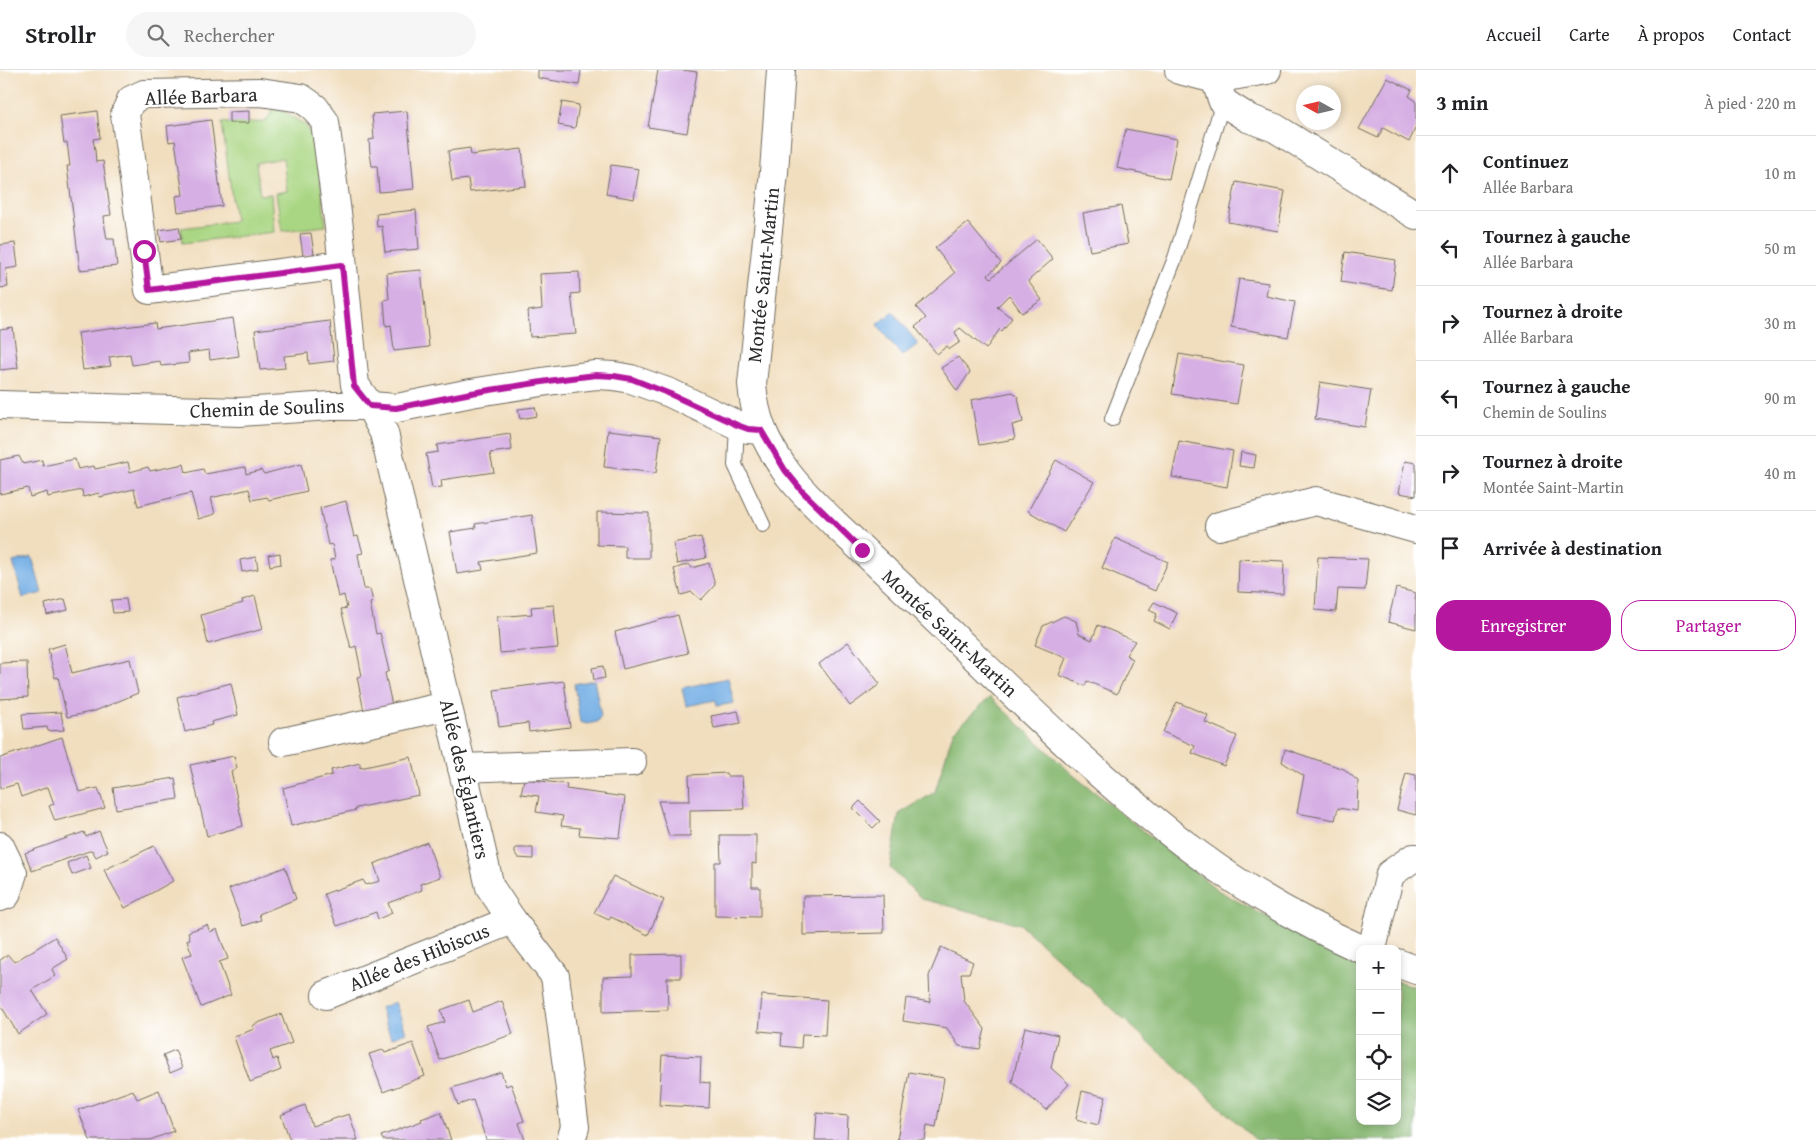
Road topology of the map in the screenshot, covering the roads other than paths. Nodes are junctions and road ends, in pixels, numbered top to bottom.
1 (781, 70) edge
2 (1179, 70) edge
3 (1267, 70) edge
4 (1226, 86) junction
5 (1416, 215) edge
6 (342, 265) junction
7 (0, 405) edge
8 (370, 406) junction
9 (1112, 419) dead end
10 (749, 428) junction
11 (762, 525) dead end
12 (1218, 526) dead end
13 (1416, 528) edge
14 (447, 706) junction
15 (283, 742) dead end
16 (632, 762) dead end
17 (462, 768) junction
18 (0, 846) edge
19 (1416, 858) edge
20 (0, 897) edge
21 (512, 920) junction
22 (1373, 945) edge
23 (1356, 947) edge
24 (1401, 964) edge
25 (1416, 970) edge
26 (326, 995) dead end
27 (571, 1140) edge

1 - 10 street, Montée Saint-Martin
2 - 4 street
3 - 4 street
4 - 5 street
4 - 9 lane
6 - 6 street, Allée Barbara
6 - 8 street, Allée Barbara
7 - 8 street, Chemin de Soulins
8 - 10 street, Chemin de Soulins
8 - 14 street, Allée des Églantiers
10 - 11 lane
10 - 23 street, Montée Saint-Martin
12 - 13 street
14 - 15 street
14 - 17 street, Allée des Églantiers
16 - 17 street
17 - 21 street, Allée des Églantiers
18 - 20 street
19 - 22 street
21 - 26 street, Allée des Hibiscus
21 - 27 street, Allée des Églantiers
24 - 25 street

